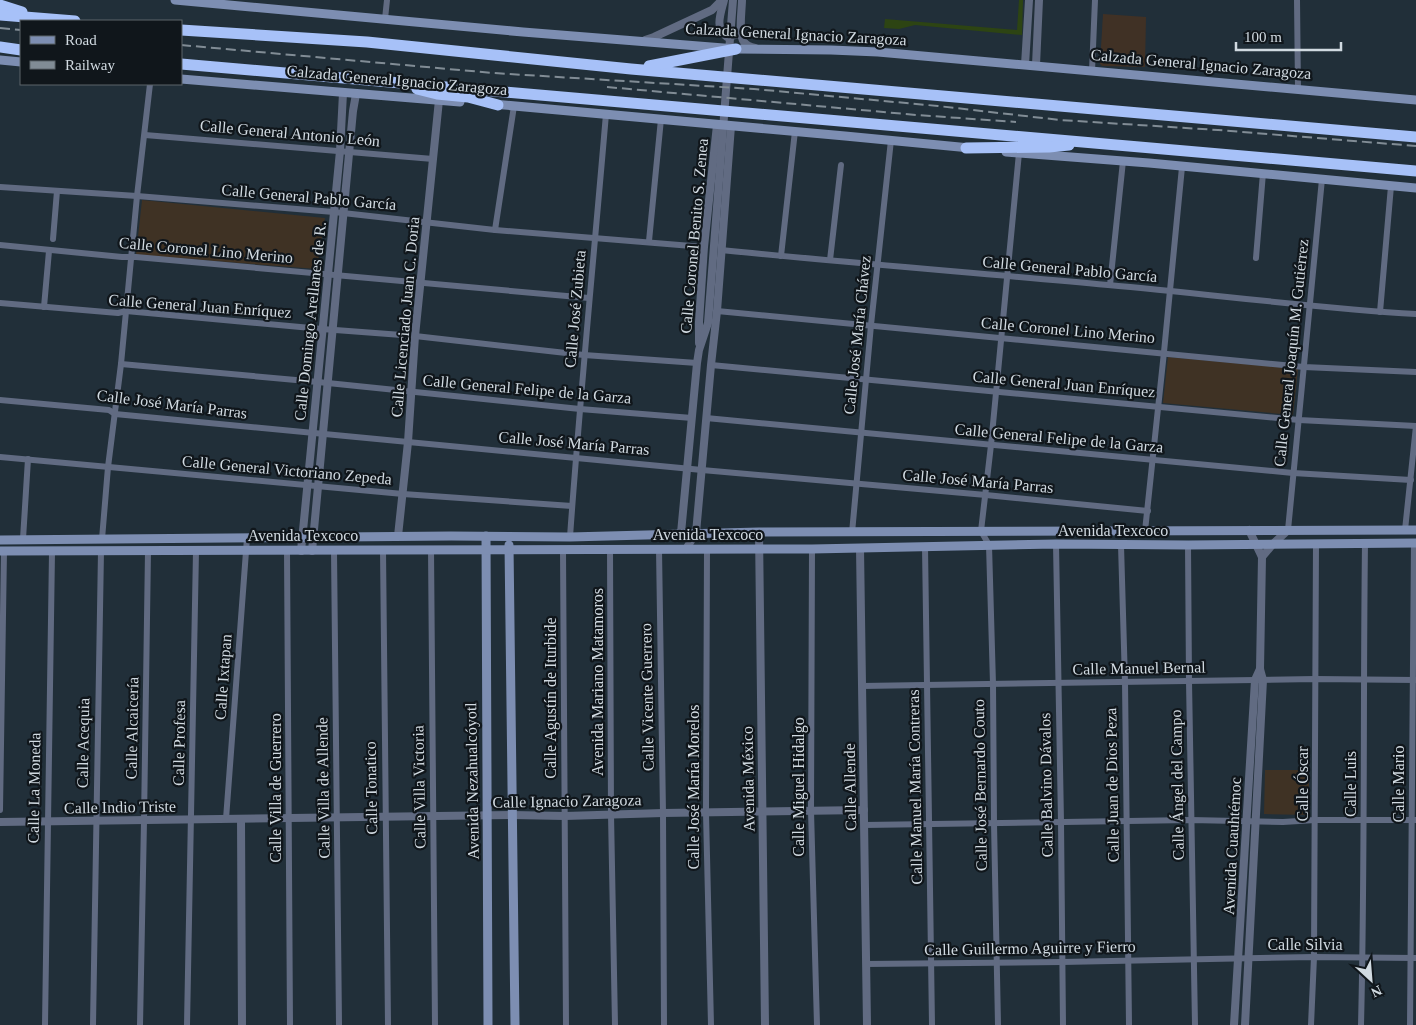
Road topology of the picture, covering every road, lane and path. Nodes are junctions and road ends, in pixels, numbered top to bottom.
1 (175, 0) edge
2 (387, 0) edge
3 (723, 0) edge
4 (734, 0) edge
5 (742, 0) edge
6 (1029, 0) edge
7 (1040, 0) edge
8 (1096, 0) edge
9 (1297, 0) edge
10 (0, 5) edge
11 (0, 15) edge
12 (46, 19) junction
13 (385, 19) junction
14 (60, 20) edge
15 (741, 28) junction
16 (182, 30) edge
17 (639, 41) junction
18 (0, 47) edge
19 (736, 49) junction
20 (759, 50) junction
21 (20, 51) edge
22 (20, 51) edge
23 (0, 52) edge
24 (0, 60) edge
25 (20, 62) edge
26 (182, 64) edge
27 (1025, 65) junction
28 (1036, 66) junction
29 (631, 69) junction
30 (1092, 71) junction
31 (182, 79) edge
32 (382, 80) junction
33 (150, 85) edge
34 (1298, 89) junction
35 (343, 93) junction
36 (356, 94) junction
37 (439, 100) junction
38 (1416, 100) edge
39 (498, 105) junction
40 (514, 106) junction
41 (342, 111) junction
42 (353, 111) junction
43 (606, 114) junction
44 (661, 119) junction
45 (717, 124) junction
46 (732, 126) junction
47 (795, 132) junction
48 (145, 135) junction
49 (1416, 137) edge
50 (891, 140) junction
51 (1096, 142) junction
52 (966, 148) junction
53 (340, 151) junction
54 (349, 152) junction
55 (714, 152) junction
56 (729, 153) junction
57 (1019, 153) junction
58 (434, 159) junction
59 (1123, 161) junction
60 (841, 165) dead end
61 (1182, 167) junction
62 (1416, 171) edge
63 (1263, 173) junction
64 (1322, 179) junction
65 (1391, 186) junction
66 (0, 187) edge
67 (1416, 188) edge
68 (57, 191) junction
69 (137, 196) junction
70 (334, 212) junction
71 (343, 213) junction
72 (426, 222) junction
73 (495, 230) junction
74 (596, 237) junction
75 (53, 239) dead end
76 (649, 241) junction
77 (0, 246) edge
78 (704, 247) junction
79 (721, 250) junction
80 (49, 251) junction
81 (131, 256) junction
82 (781, 256) junction
83 (1256, 258) dead end
84 (830, 260) junction
85 (878, 265) junction
86 (328, 274) junction
87 (338, 275) junction
88 (1007, 277) junction
89 (421, 282) junction
90 (1110, 285) junction
91 (1170, 292) junction
92 (589, 298) junction
93 (0, 303) edge
94 (1310, 306) junction
95 (44, 307) junction
96 (126, 311) junction
97 (718, 311) junction
98 (1380, 312) junction
99 (1416, 314) edge
100 (708, 323) junction
101 (871, 325) junction
102 (322, 329) junction
103 (332, 330) junction
104 (415, 336) junction
105 (1001, 337) junction
106 (712, 349) junction
107 (699, 350) junction
108 (1164, 352) junction
109 (584, 355) junction
110 (697, 362) junction
111 (121, 364) junction
112 (710, 366) junction
113 (1304, 366) junction
114 (1416, 372) edge
115 (866, 379) junction
116 (318, 382) junction
117 (327, 383) junction
118 (996, 391) junction
119 (412, 392) junction
120 (0, 400) edge
121 (1158, 407) junction
122 (580, 409) junction
123 (115, 414) junction
124 (692, 418) junction
125 (706, 418) junction
126 (1299, 420) junction
127 (1416, 426) edge
128 (313, 433) junction
129 (323, 434) junction
130 (861, 434) junction
131 (408, 442) junction
132 (991, 446) junction
133 (0, 457) edge
134 (576, 457) junction
135 (28, 459) junction
136 (1153, 461) junction
137 (108, 467) junction
138 (688, 468) junction
139 (702, 470) junction
140 (1293, 474) junction
141 (1411, 480) junction
142 (857, 483) junction
143 (308, 486) junction
144 (319, 487) junction
145 (403, 494) junction
146 (986, 495) junction
147 (572, 506) junction
148 (1148, 511) junction
149 (1145, 530) junction
150 (1249, 530) junction
151 (1288, 530) junction
152 (1303, 530) junction
153 (1405, 530) junction
154 (1416, 530) edge
155 (981, 531) junction
156 (759, 532) junction
157 (681, 533) junction
158 (696, 533) junction
159 (852, 533) junction
160 (398, 536) junction
161 (451, 536) junction
162 (486, 536) junction
163 (509, 536) junction
164 (531, 536) junction
165 (314, 537) junction
166 (570, 537) junction
167 (247, 538) junction
168 (302, 538) junction
169 (23, 539) junction
170 (102, 539) junction
171 (0, 540) edge
172 (1366, 543) junction
173 (1415, 543) edge
174 (1056, 544) junction
175 (1255, 544) junction
176 (1273, 544) junction
177 (1302, 544) junction
178 (1316, 544) junction
179 (989, 545) junction
180 (1121, 545) junction
181 (1188, 545) junction
182 (860, 548) junction
183 (925, 548) junction
184 (431, 549) junction
185 (610, 549) junction
186 (659, 549) junction
187 (686, 549) junction
188 (707, 549) junction
189 (759, 549) junction
190 (812, 549) junction
191 (247, 550) junction
192 (382, 550) junction
193 (452, 550) junction
194 (485, 550) junction
195 (510, 550) junction
196 (531, 550) junction
197 (563, 550) junction
198 (2, 551) edge
199 (101, 551) junction
200 (148, 551) junction
201 (196, 551) junction
202 (287, 551) junction
203 (301, 551) junction
204 (312, 551) junction
205 (334, 551) junction
206 (52, 552) junction
207 (1262, 557) junction
208 (1315, 679) junction
209 (1189, 680) junction
210 (1259, 680) junction
211 (1364, 680) junction
212 (1414, 680) edge
213 (1124, 682) junction
214 (1058, 683) junction
215 (926, 684) junction
216 (993, 684) junction
217 (862, 686) junction
218 (0, 810) edge
219 (864, 810) junction
220 (811, 811) junction
221 (762, 812) junction
222 (663, 813) junction
223 (706, 813) junction
224 (611, 814) junction
225 (512, 815) junction
226 (434, 816) junction
227 (488, 816) junction
228 (565, 816) junction
229 (337, 818) junction
230 (386, 818) junction
231 (226, 819) junction
232 (241, 819) junction
233 (289, 819) junction
234 (191, 820) junction
235 (1191, 820) junction
236 (1315, 820) junction
237 (1363, 820) junction
238 (1413, 820) edge
239 (96, 821) junction
240 (144, 821) junction
241 (1126, 821) junction
242 (0, 822) edge
243 (47, 822) junction
244 (1061, 822) junction
245 (1247, 822) junction
246 (1256, 822) junction
247 (994, 823) junction
248 (930, 824) junction
249 (864, 825) junction
250 (1314, 957) junction
251 (1239, 958) junction
252 (1250, 958) junction
253 (1363, 958) junction
254 (1414, 958) edge
255 (1128, 960) junction
256 (1194, 960) junction
257 (997, 962) junction
258 (1062, 962) junction
259 (932, 963) junction
260 (866, 964) junction
261 (44, 1025) edge
262 (92, 1025) edge
263 (140, 1025) edge
264 (187, 1025) edge
265 (242, 1025) edge
266 (290, 1025) edge
267 (339, 1025) edge
268 (388, 1025) edge
269 (436, 1025) edge
270 (488, 1025) edge
271 (515, 1025) edge
272 (566, 1025) edge
273 (615, 1025) edge
274 (664, 1025) edge
275 (712, 1025) edge
276 (765, 1025) edge
277 (817, 1025) edge
278 (867, 1025) edge
279 (932, 1025) edge
280 (998, 1025) edge
281 (1063, 1025) edge
282 (1129, 1025) edge
283 (1195, 1025) edge
284 (1234, 1025) edge
285 (1245, 1025) edge
286 (1311, 1025) edge
287 (1361, 1025) edge
288 (1410, 1025) edge

1 - 13 main road, Calzada General Ignacio Zaragoza
2 - 13 street
3 - 15 street
3 - 17 street
4 - 100 street, Calle Coronel Benito S. Zenea
5 - 15 street
6 - 27 street
7 - 28 street
8 - 30 street
9 - 34 street
10 - 12 highway
11 - 12 highway
12 - 14 highway
13 - 17 main road, Calzada General Ignacio Zaragoza
15 - 20 street
16 - 29 highway, Calzada General Ignacio Zaragoza
17 - 19 main road, Calzada General Ignacio Zaragoza
18 - 21 highway
19 - 20 main road, Calzada General Ignacio Zaragoza
19 - 29 highway
20 - 27 main road, Calzada General Ignacio Zaragoza
22 - 23 highway
24 - 25 main road
26 - 32 highway, Calzada General Ignacio Zaragoza
27 - 28 main road, Calzada General Ignacio Zaragoza
28 - 30 main road, Calzada General Ignacio Zaragoza
29 - 49 highway, Calzada General Ignacio Zaragoza
30 - 34 main road, Calzada General Ignacio Zaragoza
31 - 35 main road, Calzada General Ignacio Zaragoza
32 - 39 highway
32 - 51 highway, Calzada General Ignacio Zaragoza
33 - 48 street
34 - 38 main road, Calzada General Ignacio Zaragoza
35 - 36 main road, Calzada General Ignacio Zaragoza
35 - 41 street, Calle Domingo Arellanes de R.
36 - 37 main road, Calzada General Ignacio Zaragoza
36 - 42 street, Calle Domingo Arellanes de R.
37 - 39 main road, Calzada General Ignacio Zaragoza
37 - 58 street, Calle Licenciado Juan C. Doria
39 - 40 main road, Calzada General Ignacio Zaragoza
40 - 43 main road, Calzada General Ignacio Zaragoza
40 - 73 street
41 - 42 street
41 - 53 street, Calle Domingo Arellanes de R.
42 - 54 street, Calle Domingo Arellanes de R.
43 - 44 main road, Calzada General Ignacio Zaragoza
43 - 74 street, Calle José Zubieta
44 - 45 main road, Calzada General Ignacio Zaragoza
44 - 76 street
45 - 46 main road, Calzada General Ignacio Zaragoza
45 - 55 street, Calle Coronel Benito S. Zenea
46 - 47 main road, Calzada General Ignacio Zaragoza
46 - 56 street, Calle Coronel Benito S. Zenea
47 - 50 main road, Calzada General Ignacio Zaragoza
47 - 82 street
48 - 53 street, Calle General Antonio León
48 - 69 street
50 - 52 main road, Calzada General Ignacio Zaragoza
50 - 85 street, Calle José María Chávez
51 - 52 highway
51 - 62 highway, Calzada General Ignacio Zaragoza
52 - 57 main road, Calzada General Ignacio Zaragoza
53 - 54 street, Calle General Antonio León
53 - 70 street, Calle Domingo Arellanes de R.
54 - 58 street, Calle General Antonio León
54 - 71 street, Calle Domingo Arellanes de R.
55 - 56 street
55 - 78 street, Calle Coronel Benito S. Zenea
56 - 79 street, Calle Coronel Benito S. Zenea
57 - 59 main road, Calzada General Ignacio Zaragoza
57 - 88 street
58 - 72 street, Calle Licenciado Juan C. Doria
59 - 61 main road, Calzada General Ignacio Zaragoza
59 - 90 street
60 - 84 street
61 - 63 main road, Calzada General Ignacio Zaragoza
61 - 91 street
63 - 64 main road, Calzada General Ignacio Zaragoza
63 - 83 street
64 - 65 main road, Calzada General Ignacio Zaragoza
64 - 94 street, Calle General Joaquín M. Gutiérrez
65 - 67 main road, Calzada General Ignacio Zaragoza
65 - 98 street
66 - 68 street, Calle General Pablo García
68 - 69 street, Calle General Pablo García
68 - 75 street
69 - 70 street, Calle General Pablo García
69 - 81 street
70 - 71 street, Calle General Pablo García
70 - 86 street, Calle Domingo Arellanes de R.
71 - 72 street, Calle General Pablo García
71 - 87 street, Calle Domingo Arellanes de R.
72 - 73 street, Calle General Pablo García
72 - 89 street, Calle Licenciado Juan C. Doria
73 - 74 street, Calle General Pablo García
74 - 76 street, Calle General Pablo García
74 - 92 street, Calle José Zubieta
76 - 78 street, Calle General Pablo García
77 - 80 street, Calle Coronel Lino Merino
78 - 107 street, Calle Coronel Benito S. Zenea
79 - 82 street, Calle General Pablo García
79 - 97 street, Calle Coronel Benito S. Zenea
80 - 81 street, Calle Coronel Lino Merino
80 - 95 street
81 - 86 street, Calle Coronel Lino Merino
81 - 96 street
82 - 84 street, Calle General Pablo García
84 - 85 street, Calle General Pablo García
85 - 88 street, Calle General Pablo García
85 - 101 street, Calle José María Chávez
86 - 87 street, Calle Coronel Lino Merino
86 - 102 street, Calle Domingo Arellanes de R.
87 - 89 street, Calle Coronel Lino Merino
87 - 103 street, Calle Domingo Arellanes de R.
88 - 90 street, Calle General Pablo García
88 - 105 street
89 - 92 street, Calle Coronel Lino Merino
89 - 104 street, Calle Licenciado Juan C. Doria
90 - 91 street, Calle General Pablo García
91 - 94 street, Calle General Pablo García
91 - 108 street
92 - 109 street, Calle José Zubieta
93 - 95 street, Calle General Juan Enríquez
94 - 98 street, Calle General Pablo García
94 - 113 street, Calle General Joaquín M. Gutiérrez
95 - 96 street, Calle General Juan Enríquez
96 - 102 street, Calle General Juan Enríquez
96 - 111 street
97 - 101 street, Calle Coronel Lino Merino
97 - 106 street, Calle Coronel Benito S. Zenea
98 - 99 street, Calle General Pablo García
100 - 106 street, Calle Coronel Benito S. Zenea
100 - 107 street, Calle Coronel Benito S. Zenea
101 - 105 street, Calle Coronel Lino Merino
101 - 115 street, Calle José María Chávez
102 - 103 street, Calle General Juan Enríquez
102 - 116 street, Calle Domingo Arellanes de R.
103 - 104 street, Calle General Juan Enríquez
103 - 117 street, Calle Domingo Arellanes de R.
104 - 109 street, Calle General Juan Enríquez
104 - 119 street, Calle Licenciado Juan C. Doria
105 - 108 street, Calle Coronel Lino Merino
105 - 118 street
106 - 112 street, Calle Coronel Benito S. Zenea
107 - 110 street, Calle Coronel Benito S. Zenea
108 - 113 street, Calle Coronel Lino Merino
108 - 121 street
109 - 110 street, Calle General Juan Enríquez
109 - 122 street, Calle José Zubieta
110 - 124 street, Calle Coronel Benito S. Zenea
111 - 116 street, Calle General Felipe de la Garza
111 - 123 street
112 - 115 street, Calle General Juan Enríquez
112 - 125 street, Calle Coronel Benito S. Zenea
113 - 114 street, Calle Coronel Lino Merino
113 - 126 street, Calle General Joaquín M. Gutiérrez
115 - 118 street, Calle General Juan Enríquez
115 - 130 street, Calle José María Chávez
116 - 117 street, Calle General Felipe de la Garza
116 - 128 street, Calle Domingo Arellanes de R.
117 - 119 street, Calle General Felipe de la Garza
117 - 129 street, Calle Domingo Arellanes de R.
118 - 121 street, Calle General Juan Enríquez
118 - 132 street
119 - 122 street, Calle General Felipe de la Garza
119 - 131 street, Calle Licenciado Juan C. Doria
120 - 123 street, Calle José María Parras
121 - 126 street, Calle General Juan Enríquez
121 - 136 street
122 - 124 street, Calle General Felipe de la Garza
122 - 134 street, Calle José Zubieta
123 - 128 street, Calle José María Parras
123 - 137 street
124 - 138 street, Calle Coronel Benito S. Zenea
125 - 130 street, Calle General Felipe de la Garza
125 - 139 street, Calle Coronel Benito S. Zenea
126 - 127 street, Calle General Juan Enríquez
126 - 140 street, Calle General Joaquín M. Gutiérrez
127 - 141 street
128 - 129 street, Calle José María Parras
128 - 143 street, Calle Domingo Arellanes de R.
129 - 131 street, Calle José María Parras
129 - 144 street, Calle Domingo Arellanes de R.
130 - 132 street, Calle General Felipe de la Garza
130 - 142 street, Calle José María Chávez
131 - 134 street, Calle José María Parras
131 - 145 street, Calle Licenciado Juan C. Doria
132 - 136 street, Calle General Felipe de la Garza
132 - 146 street
133 - 135 street, Calle General Victoriano Zepeda
134 - 138 street, Calle José María Parras
134 - 147 street, Calle José Zubieta
135 - 137 street, Calle General Victoriano Zepeda
135 - 169 street
136 - 140 street, Calle General Felipe de la Garza
136 - 148 street
137 - 143 street, Calle General Victoriano Zepeda
137 - 170 street
138 - 139 street, Calle José María Parras
138 - 157 street, Calle Coronel Benito S. Zenea
139 - 142 street, Calle José María Parras
139 - 158 street, Calle Coronel Benito S. Zenea
140 - 141 street, Calle General Felipe de la Garza
140 - 151 street, Calle General Joaquín M. Gutiérrez
141 - 153 street
142 - 146 street, Calle José María Parras
142 - 159 street, Calle José María Chávez
143 - 144 street, Calle General Victoriano Zepeda
143 - 168 street, Calle Domingo Arellanes de R.
144 - 145 street, Calle General Victoriano Zepeda
144 - 165 street, Calle Domingo Arellanes de R.
145 - 147 street, Calle General Victoriano Zepeda
145 - 160 street, Calle Licenciado Juan C. Doria
146 - 148 street, Calle José María Parras
146 - 155 street
147 - 166 street, Calle José Zubieta
148 - 149 street
149 - 150 main road, Avenida Texcoco
149 - 155 main road, Avenida Texcoco
150 - 151 main road, Avenida Texcoco
150 - 175 street, Avenida Cuauhtémoc
151 - 152 main road, Avenida Texcoco
151 - 176 street
152 - 153 main road, Avenida Texcoco
152 - 177 main road
153 - 154 main road, Avenida Texcoco
155 - 159 main road, Avenida Texcoco
155 - 179 street
156 - 158 main road, Avenida Texcoco
156 - 159 main road, Avenida Texcoco
156 - 189 street, Avenida México
157 - 158 main road, Avenida Texcoco
157 - 166 main road, Avenida Texcoco
158 - 187 street
160 - 161 main road, Avenida Texcoco
160 - 165 main road, Avenida Texcoco
161 - 162 main road, Avenida Texcoco
161 - 193 main road
162 - 163 main road, Avenida Texcoco
162 - 194 main road, Avenida Nezahualcóyotl
163 - 164 main road, Avenida Texcoco
163 - 195 main road
164 - 166 main road, Avenida Texcoco
164 - 196 main road
165 - 168 main road, Avenida Texcoco
165 - 204 street, Calle Domingo Arellanes de R.
167 - 168 main road, Avenida Texcoco
167 - 170 main road, Avenida Texcoco
167 - 191 street, Calle Ixtapan
168 - 203 street, Calle Domingo Arellanes de R.
169 - 170 main road, Avenida Texcoco
169 - 171 main road, Avenida Texcoco
172 - 173 main road, Avenida Texcoco
172 - 178 main road, Avenida Texcoco
172 - 211 street, Calle Luis
173 - 212 street, Calle Mario
174 - 179 main road, Avenida Texcoco
174 - 180 main road, Avenida Texcoco
174 - 214 street, Calle Balvino Dávalos
175 - 176 main road, Avenida Texcoco
175 - 181 main road, Avenida Texcoco
175 - 207 street, Avenida Cuauhtémoc
176 - 177 main road, Avenida Texcoco
176 - 207 street
177 - 178 main road, Avenida Texcoco
178 - 208 street, Calle Óscar
179 - 183 main road, Avenida Texcoco
179 - 216 street, Calle José Bernardo Couto
180 - 181 main road, Avenida Texcoco
180 - 213 street, Calle Juan de Dios Peza
181 - 209 street, Calle Ángel del Campo
182 - 183 main road, Avenida Texcoco
182 - 190 main road, Avenida Texcoco
182 - 217 street, Calle Allende
183 - 215 street, Calle Manuel María Contreras
184 - 192 main road, Avenida Texcoco
184 - 193 main road, Avenida Texcoco
184 - 226 street, Calle Villa Victoria
185 - 186 main road, Avenida Texcoco
185 - 197 main road, Avenida Texcoco
185 - 224 street, Avenida Mariano Matamoros
186 - 187 main road, Avenida Texcoco
186 - 222 street, Calle Vicente Guerrero
187 - 188 main road, Avenida Texcoco
188 - 189 main road, Avenida Texcoco
188 - 223 street, Calle José María Morelos
189 - 190 main road, Avenida Texcoco
189 - 221 street, Avenida México
190 - 220 street, Calle Miguel Hidalgo
191 - 201 main road, Avenida Texcoco
191 - 202 main road, Avenida Texcoco
191 - 231 street, Calle Ixtapan
192 - 205 main road, Avenida Texcoco
192 - 230 street, Calle Tonatico
193 - 194 main road, Avenida Texcoco
194 - 195 main road, Avenida Texcoco
194 - 227 main road, Avenida Nezahualcóyotl
195 - 196 main road, Avenida Texcoco
195 - 225 main road
196 - 197 main road, Avenida Texcoco
197 - 228 street, Calle Agustín de Iturbide
198 - 206 main road, Avenida Texcoco
198 - 218 street
199 - 200 main road, Avenida Texcoco
199 - 206 main road, Avenida Texcoco
199 - 239 street, Calle Acequia
200 - 201 main road, Avenida Texcoco
200 - 240 street, Calle Alcaicería
201 - 234 street, Calle Profesa
202 - 203 main road, Avenida Texcoco
202 - 233 street, Calle Villa de Guerrero
203 - 204 main road, Avenida Texcoco
204 - 205 main road, Avenida Texcoco
205 - 229 street, Calle Villa de Allende
206 - 243 street, Calle La Moneda
207 - 210 street, Avenida Cuauhtémoc
208 - 210 street, Calle Manuel Bernal
208 - 211 street, Calle Manuel Bernal
208 - 236 street, Calle Óscar
209 - 210 street, Calle Manuel Bernal
209 - 213 street, Calle Manuel Bernal
209 - 235 street, Calle Ángel del Campo
210 - 245 street, Avenida Cuauhtémoc
210 - 246 street, Avenida Cuauhtémoc
211 - 212 street, Calle Manuel Bernal
211 - 237 street, Calle Luis
212 - 238 street, Calle Mario
213 - 214 street, Calle Manuel Bernal
213 - 241 street, Calle Juan de Dios Peza
214 - 216 street, Calle Manuel Bernal
214 - 244 street, Calle Balvino Dávalos
215 - 216 street, Calle Manuel Bernal
215 - 217 street, Calle Manuel Bernal
215 - 248 street, Calle Manuel María Contreras
216 - 247 street, Calle José Bernardo Couto
217 - 219 street, Calle Allende
219 - 220 street, Calle Ignacio Zaragoza
219 - 249 street, Calle Allende
220 - 221 street, Calle Ignacio Zaragoza
220 - 277 street, Calle Miguel Hidalgo
221 - 223 street, Calle Ignacio Zaragoza
221 - 276 street, Avenida México
222 - 223 street, Calle Ignacio Zaragoza
222 - 224 street, Calle Ignacio Zaragoza
222 - 274 street, Calle Vicente Guerrero
223 - 275 street, Calle José María Morelos
224 - 228 street, Calle Ignacio Zaragoza
224 - 273 street, Avenida Mariano Matamoros
225 - 227 street, Calle Ignacio Zaragoza
225 - 228 street, Calle Ignacio Zaragoza
225 - 271 main road
226 - 227 street, Calle Ignacio Zaragoza
226 - 230 street, Calle Ignacio Zaragoza
226 - 269 street, Calle Villa Victoria
227 - 270 main road, Avenida Nezahualcóyotl
228 - 272 street, Calle Agustín de Iturbide
229 - 230 street, Calle Ignacio Zaragoza
229 - 233 street, Calle Ignacio Zaragoza
229 - 267 street, Calle Villa de Allende
230 - 268 street, Calle Tonatico
231 - 232 street, Calle Indio Triste
231 - 234 street, Calle Indio Triste
232 - 233 street, Calle Ignacio Zaragoza
232 - 265 street
233 - 266 street, Calle Villa de Guerrero
234 - 240 street, Calle Indio Triste
234 - 264 street, Calle Profesa
235 - 241 street
235 - 245 street
235 - 256 street, Calle Ángel del Campo
236 - 237 street
236 - 246 street
236 - 250 street, Calle Óscar
237 - 238 street
237 - 253 street, Calle Luis
238 - 254 street, Calle Mario
239 - 240 street, Calle Indio Triste
239 - 243 street, Calle Indio Triste
239 - 262 street, Calle Acequia
240 - 263 street, Calle Alcaicería
241 - 244 street
241 - 255 street, Calle Juan de Dios Peza
242 - 243 street, Calle Indio Triste
243 - 261 street, Calle La Moneda
244 - 247 street
244 - 258 street, Calle Balvino Dávalos
245 - 246 street
245 - 251 street, Avenida Cuauhtémoc
246 - 252 street, Avenida Cuauhtémoc
247 - 248 street
247 - 257 street, Calle José Bernardo Couto
248 - 249 street
248 - 259 street, Calle Manuel María Contreras
249 - 260 street, Calle Allende
250 - 252 street, Calle Silvia
250 - 253 street, Calle Silvia
250 - 286 street, Calle Óscar
251 - 252 street, Calle Silvia
251 - 256 street, Calle Silvia
251 - 284 street, Avenida Cuauhtémoc
252 - 285 street, Avenida Cuauhtémoc
253 - 254 street, Calle Silvia
253 - 287 street, Calle Luis
254 - 288 street, Calle Mario
255 - 256 street, Calle Guillermo Aguirre y Fierro
255 - 258 street, Calle Guillermo Aguirre y Fierro
255 - 282 street, Calle Juan de Dios Peza
256 - 283 street, Calle Ángel del Campo
257 - 258 street, Calle Guillermo Aguirre y Fierro
257 - 259 street, Calle Guillermo Aguirre y Fierro
257 - 280 street, Calle José Bernardo Couto
258 - 281 street, Calle Balvino Dávalos
259 - 260 street, Calle Guillermo Aguirre y Fierro
259 - 279 street, Calle Manuel María Contreras
260 - 278 street, Calle Allende

